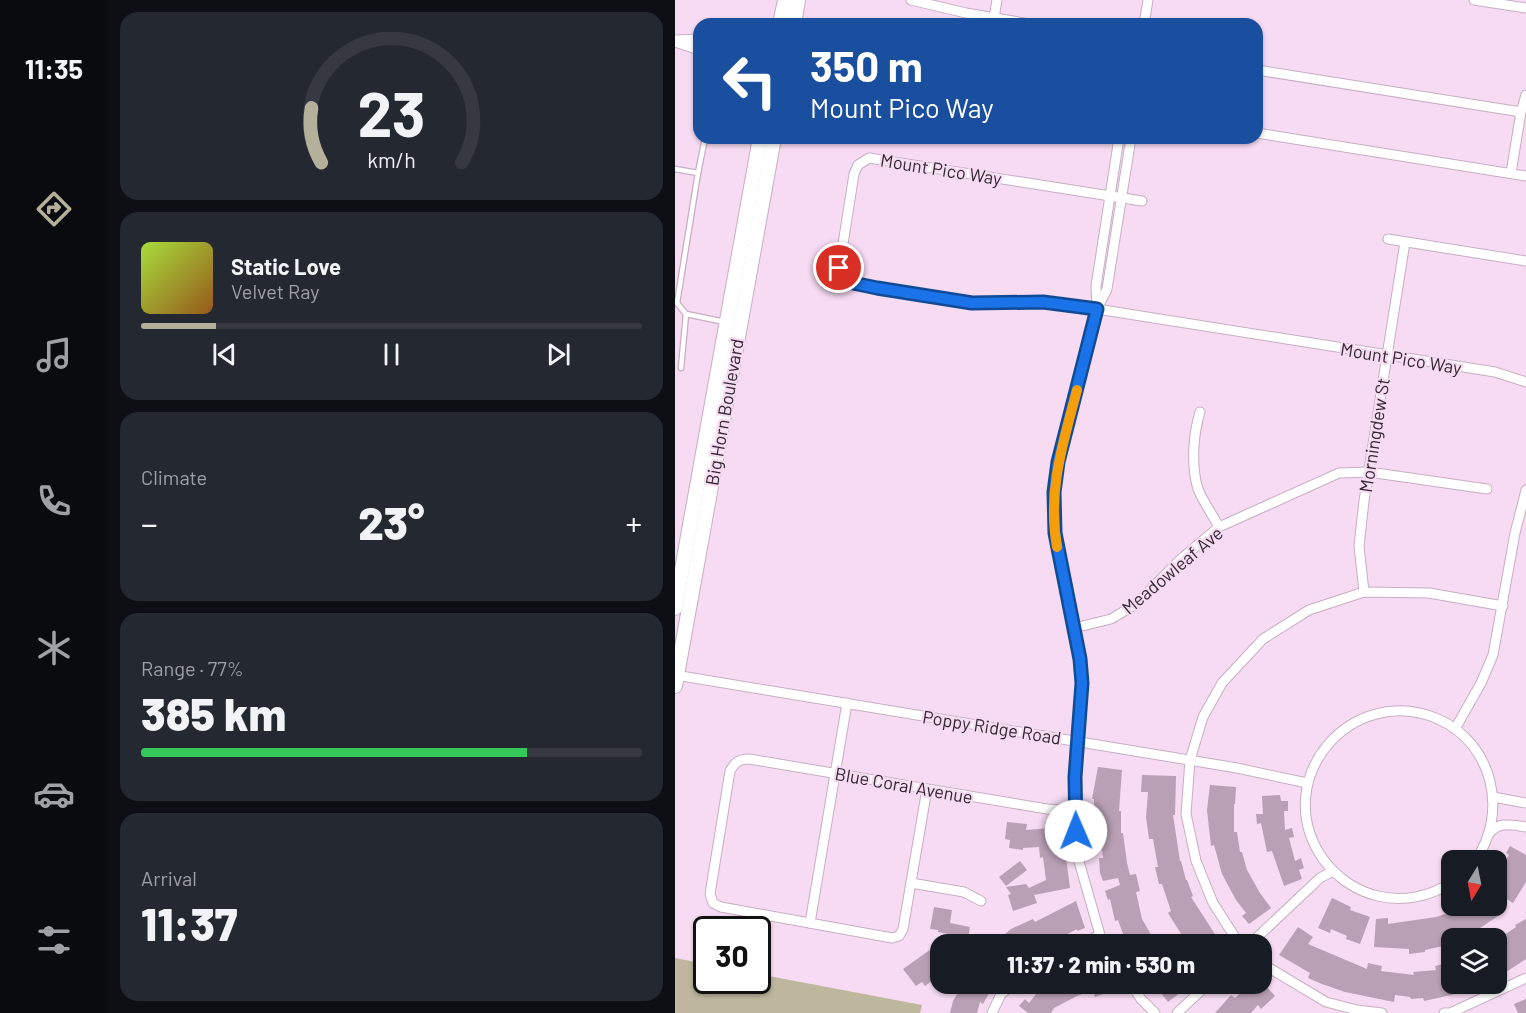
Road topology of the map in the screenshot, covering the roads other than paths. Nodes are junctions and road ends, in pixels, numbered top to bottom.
1 (785, 0) edge
2 (798, 0) edge
3 (911, 0) edge
4 (997, 0) edge
5 (1147, 0) edge
6 (1474, 0) edge
7 (1526, 8) edge
8 (781, 18) edge
9 (795, 18) edge
10 (994, 18) joint
11 (1145, 18) edge
12 (693, 40) edge
13 (675, 41) edge
14 (693, 48) edge
15 (1263, 71) edge
16 (1526, 95) edge
17 (1521, 112) junction
18 (1263, 134) edge
19 (704, 144) edge
20 (759, 144) edge
21 (773, 144) edge
22 (1118, 144) edge
23 (1130, 144) edge
24 (675, 169) edge
25 (698, 173) junction
26 (1511, 173) junction
27 (1526, 176) edge
28 (1110, 196) junction
29 (1122, 198) junction
30 (1142, 201) dead end
31 (1388, 239) dead end
32 (1405, 242) junction
33 (1526, 261) edge
34 (1097, 309) junction
35 (686, 314) junction
36 (726, 322) junction
37 (1387, 355) junction
38 (681, 368) dead end
39 (1526, 382) edge
40 (1200, 412) dead end
41 (1369, 472) junction
42 (1487, 489) dead end
43 (1526, 490) edge
44 (1219, 527) junction
45 (1363, 592) junction
46 (1503, 606) junction
47 (675, 608) edge
48 (1074, 628) junction
49 (676, 679) edge
50 (847, 703) junction
51 (1455, 729) junction
52 (1077, 741) junction
53 (1190, 760) junction
54 (834, 773) junction
55 (1307, 783) junction
56 (927, 789) junction
57 (1493, 797) junction
58 (1526, 803) edge
59 (1075, 811) junction
60 (1526, 828) edge
61 (1489, 834) junction
62 (1481, 850) edge
63 (1332, 871) junction
64 (911, 883) junction
65 (1441, 889) edge
66 (981, 901) dead end
67 (810, 923) junction
68 (1100, 934) edge
69 (1233, 934) edge
70 (1261, 934) edge
71 (1272, 970) edge
72 (1526, 978) edge
73 (1001, 994) edge
74 (1138, 994) edge
75 (1197, 994) edge
76 (1332, 1009) edge
77 (992, 1013) edge
78 (1155, 1013) edge
79 (1177, 1013) edge
80 (1382, 1013) edge
81 (1444, 1013) edge

1 - 8 main road
2 - 9 main road
3 - 10 street
4 - 10 street
5 - 11 street
6 - 7 street
12 - 13 street
13 - 14 street
15 - 17 street
16 - 17 street
17 - 26 street
18 - 26 street
19 - 25 lane
20 - 36 main road, Big Horn Boulevard
21 - 49 main road, Big Horn Boulevard
22 - 28 street
23 - 29 street
24 - 25 lane
25 - 35 lane
26 - 27 street
28 - 29 street, Mount Pico Way
28 - 34 street
28 - 34 street, Mount Pico Way
29 - 30 street, Mount Pico Way
29 - 34 street
31 - 32 street
32 - 33 street
32 - 37 street, Morningdew St
34 - 37 street, Mount Pico Way
34 - 48 street
35 - 36 lane
35 - 38 lane
36 - 47 main road, Big Horn Boulevard
37 - 39 street, Mount Pico Way
37 - 41 street, Morningdew St
40 - 44 street
41 - 42 street, Meadowleaf Ave
41 - 44 street, Meadowleaf Ave
41 - 45 street, Morningdew St
43 - 46 street
44 - 48 street, Meadowleaf Ave
45 - 46 street
45 - 53 street
46 - 51 street
48 - 52 street
49 - 50 street, Poppy Ridge Road
50 - 52 street, Poppy Ridge Road
50 - 54 street
51 - 55 street
51 - 57 street
52 - 53 street, Poppy Ridge Road
52 - 59 street
53 - 55 street, Poppy Ridge Road
53 - 69 street
54 - 56 street, Blue Coral Avenue
54 - 67 street
54 - 67 street, Blue Coral Avenue
55 - 63 street
56 - 59 street, Blue Coral Avenue
56 - 64 street
57 - 58 street
57 - 61 street
59 - 68 street
60 - 61 street
61 - 62 street
63 - 65 street
63 - 70 street
64 - 66 street
64 - 67 street
71 - 76 street
72 - 81 street
73 - 77 street
74 - 78 street
75 - 79 street
76 - 80 street

